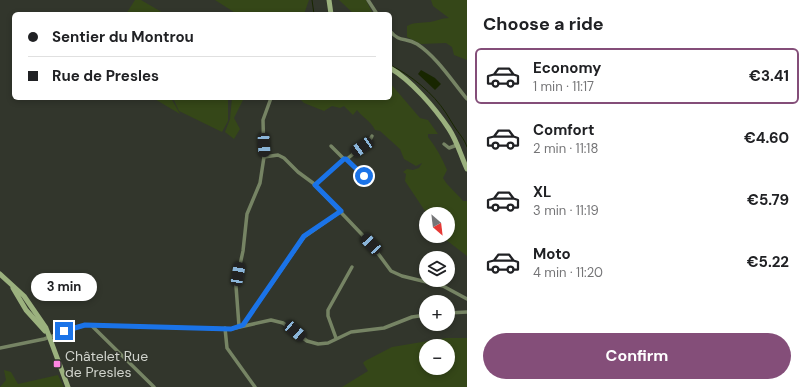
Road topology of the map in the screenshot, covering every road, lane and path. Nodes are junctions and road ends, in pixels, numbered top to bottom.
1 (329, 0) edge
2 (368, 0) edge
3 (331, 12) edge
4 (376, 12) edge
5 (392, 33) edge
6 (392, 69) edge
7 (467, 99) edge
8 (270, 100) edge
9 (372, 136) dead end
10 (444, 144) dead end
11 (457, 145) junction
12 (331, 146) dead end
13 (264, 157) junction
14 (345, 159) junction
15 (467, 169) edge
16 (364, 176) dead end
17 (315, 185) junction
18 (341, 211) junction
19 (352, 267) dead end
20 (0, 274) edge
21 (467, 299) edge
22 (467, 312) edge
23 (455, 313) edge
24 (419, 316) edge
25 (92, 326) junction
26 (241, 326) junction
27 (225, 328) junction
28 (50, 337) junction
29 (336, 338) junction
30 (0, 348) edge
31 (68, 387) edge
32 (154, 387) edge
33 (255, 387) edge

1 - 3 main road
2 - 4 street
5 - 7 street
6 - 11 main road
8 - 13 street
9 - 14 street
10 - 11 street
11 - 15 main road
12 - 14 street
13 - 17 street
13 - 26 street
14 - 16 street
14 - 17 street
17 - 18 street
18 - 21 street
18 - 26 street
19 - 29 street
20 - 28 main road
22 - 23 street
24 - 29 street
25 - 27 street
25 - 28 street
25 - 32 street
26 - 27 street
26 - 29 street
27 - 33 street
28 - 30 street
28 - 31 main road

